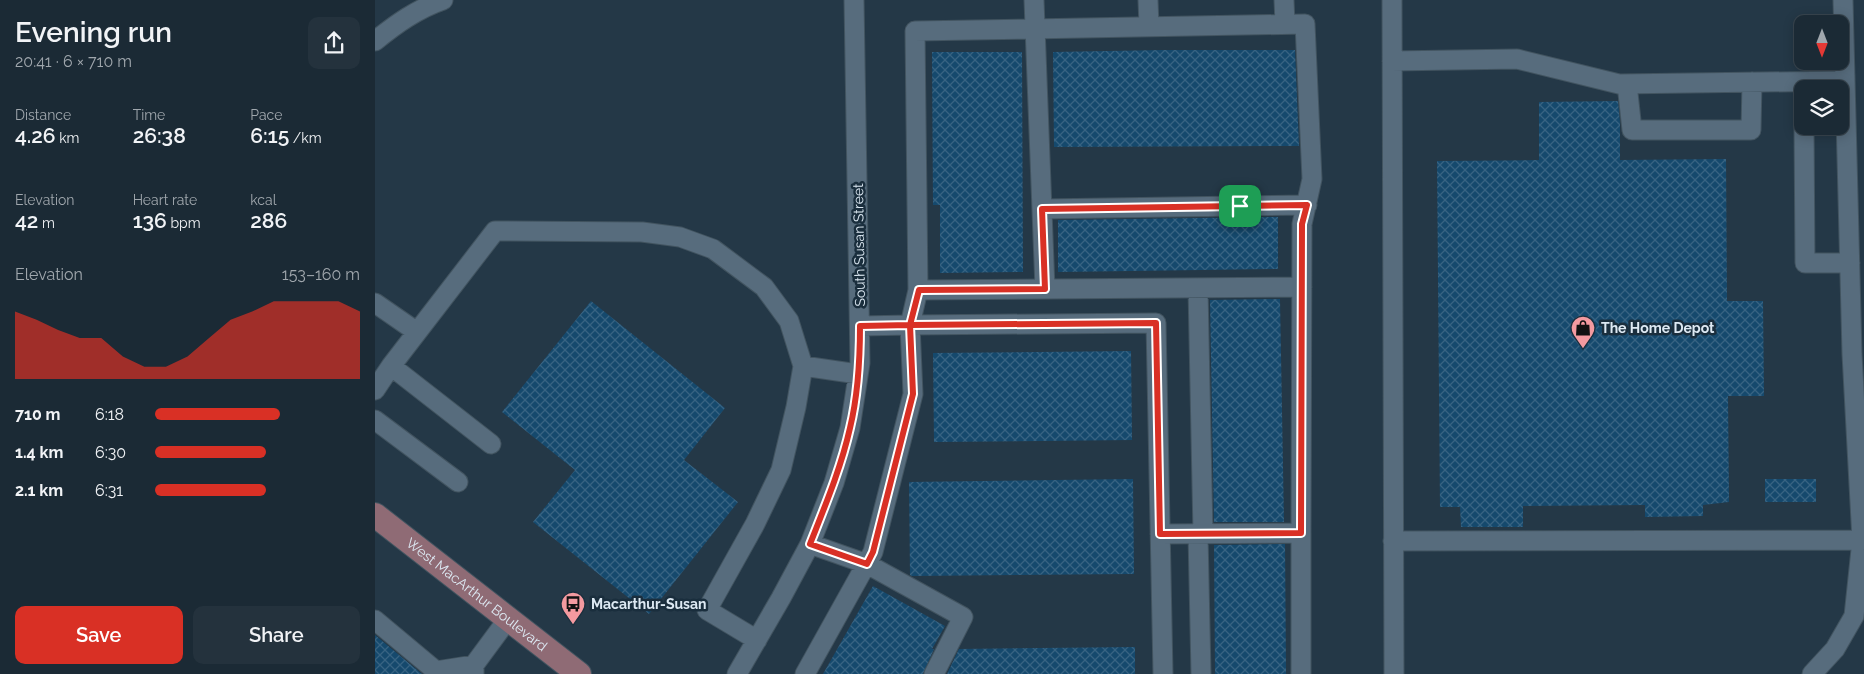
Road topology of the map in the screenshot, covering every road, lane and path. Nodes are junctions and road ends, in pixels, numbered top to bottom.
1 (443, 0) edge
2 (854, 0) edge
3 (1034, 0) edge
4 (1149, 0) edge
5 (1285, 0) edge
6 (1392, 0) edge
7 (1843, 0) edge
8 (1285, 24) junction
9 (1149, 26) junction
10 (1034, 28) junction
11 (375, 42) edge
12 (1392, 61) junction
13 (1845, 80) edge
14 (1752, 82) junction
15 (1627, 84) junction
16 (1794, 84) edge
17 (1804, 135) edge
18 (1846, 135) edge
19 (1307, 205) junction
20 (1042, 209) junction
21 (1850, 263) junction
22 (1198, 288) junction
23 (1302, 288) junction
24 (1045, 289) junction
25 (919, 290) junction
26 (375, 303) edge
27 (910, 325) junction
28 (860, 326) junction
29 (417, 332) junction
30 (391, 366) junction
31 (803, 366) junction
32 (859, 374) junction
33 (375, 390) edge
34 (375, 420) edge
35 (491, 444) dead end
36 (458, 482) dead end
37 (375, 515) edge
38 (1301, 533) junction
39 (1160, 534) junction
40 (1200, 534) junction
41 (1862, 540) junction
42 (1393, 541) junction
43 (810, 544) junction
44 (867, 564) junction
45 (508, 619) junction
46 (375, 620) edge
47 (757, 640) junction
48 (474, 669) edge
49 (579, 674) edge
50 (737, 674) edge
51 (805, 674) edge
52 (934, 674) edge
53 (1163, 674) edge
54 (1201, 674) edge
55 (1301, 674) edge
56 (1394, 674) edge
57 (1812, 674) edge

1 - 11 street
2 - 28 street, South Susan Street
3 - 10 street
4 - 9 street
5 - 8 street
6 - 12 street
7 - 13 street
8 - 9 street
8 - 19 street
9 - 10 street
10 - 20 street
10 - 25 street
12 - 15 street
12 - 42 street
14 - 15 street
14 - 15 street
14 - 16 street
17 - 21 street
18 - 21 street
19 - 20 street
19 - 23 street
20 - 24 street
21 - 41 street
22 - 23 street
22 - 24 street
22 - 40 street
23 - 38 street
24 - 25 street
25 - 27 street
26 - 29 street
27 - 28 street
27 - 39 street
27 - 44 street
28 - 32 street, South Susan Street
29 - 30 street
29 - 31 street
30 - 33 street
30 - 35 street
31 - 32 street
31 - 47 street
32 - 43 street, South Susan Street
34 - 36 street
37 - 45 main road, West MacArthur Boulevard
38 - 40 street
38 - 55 street
39 - 40 street
39 - 53 street
40 - 54 street
41 - 42 street
41 - 57 street
42 - 56 street
43 - 44 street
43 - 47 street, South Susan Street
44 - 51 street
44 - 52 street
45 - 48 street
45 - 49 main road, West MacArthur Boulevard
46 - 48 street
47 - 50 street, South Susan Street

